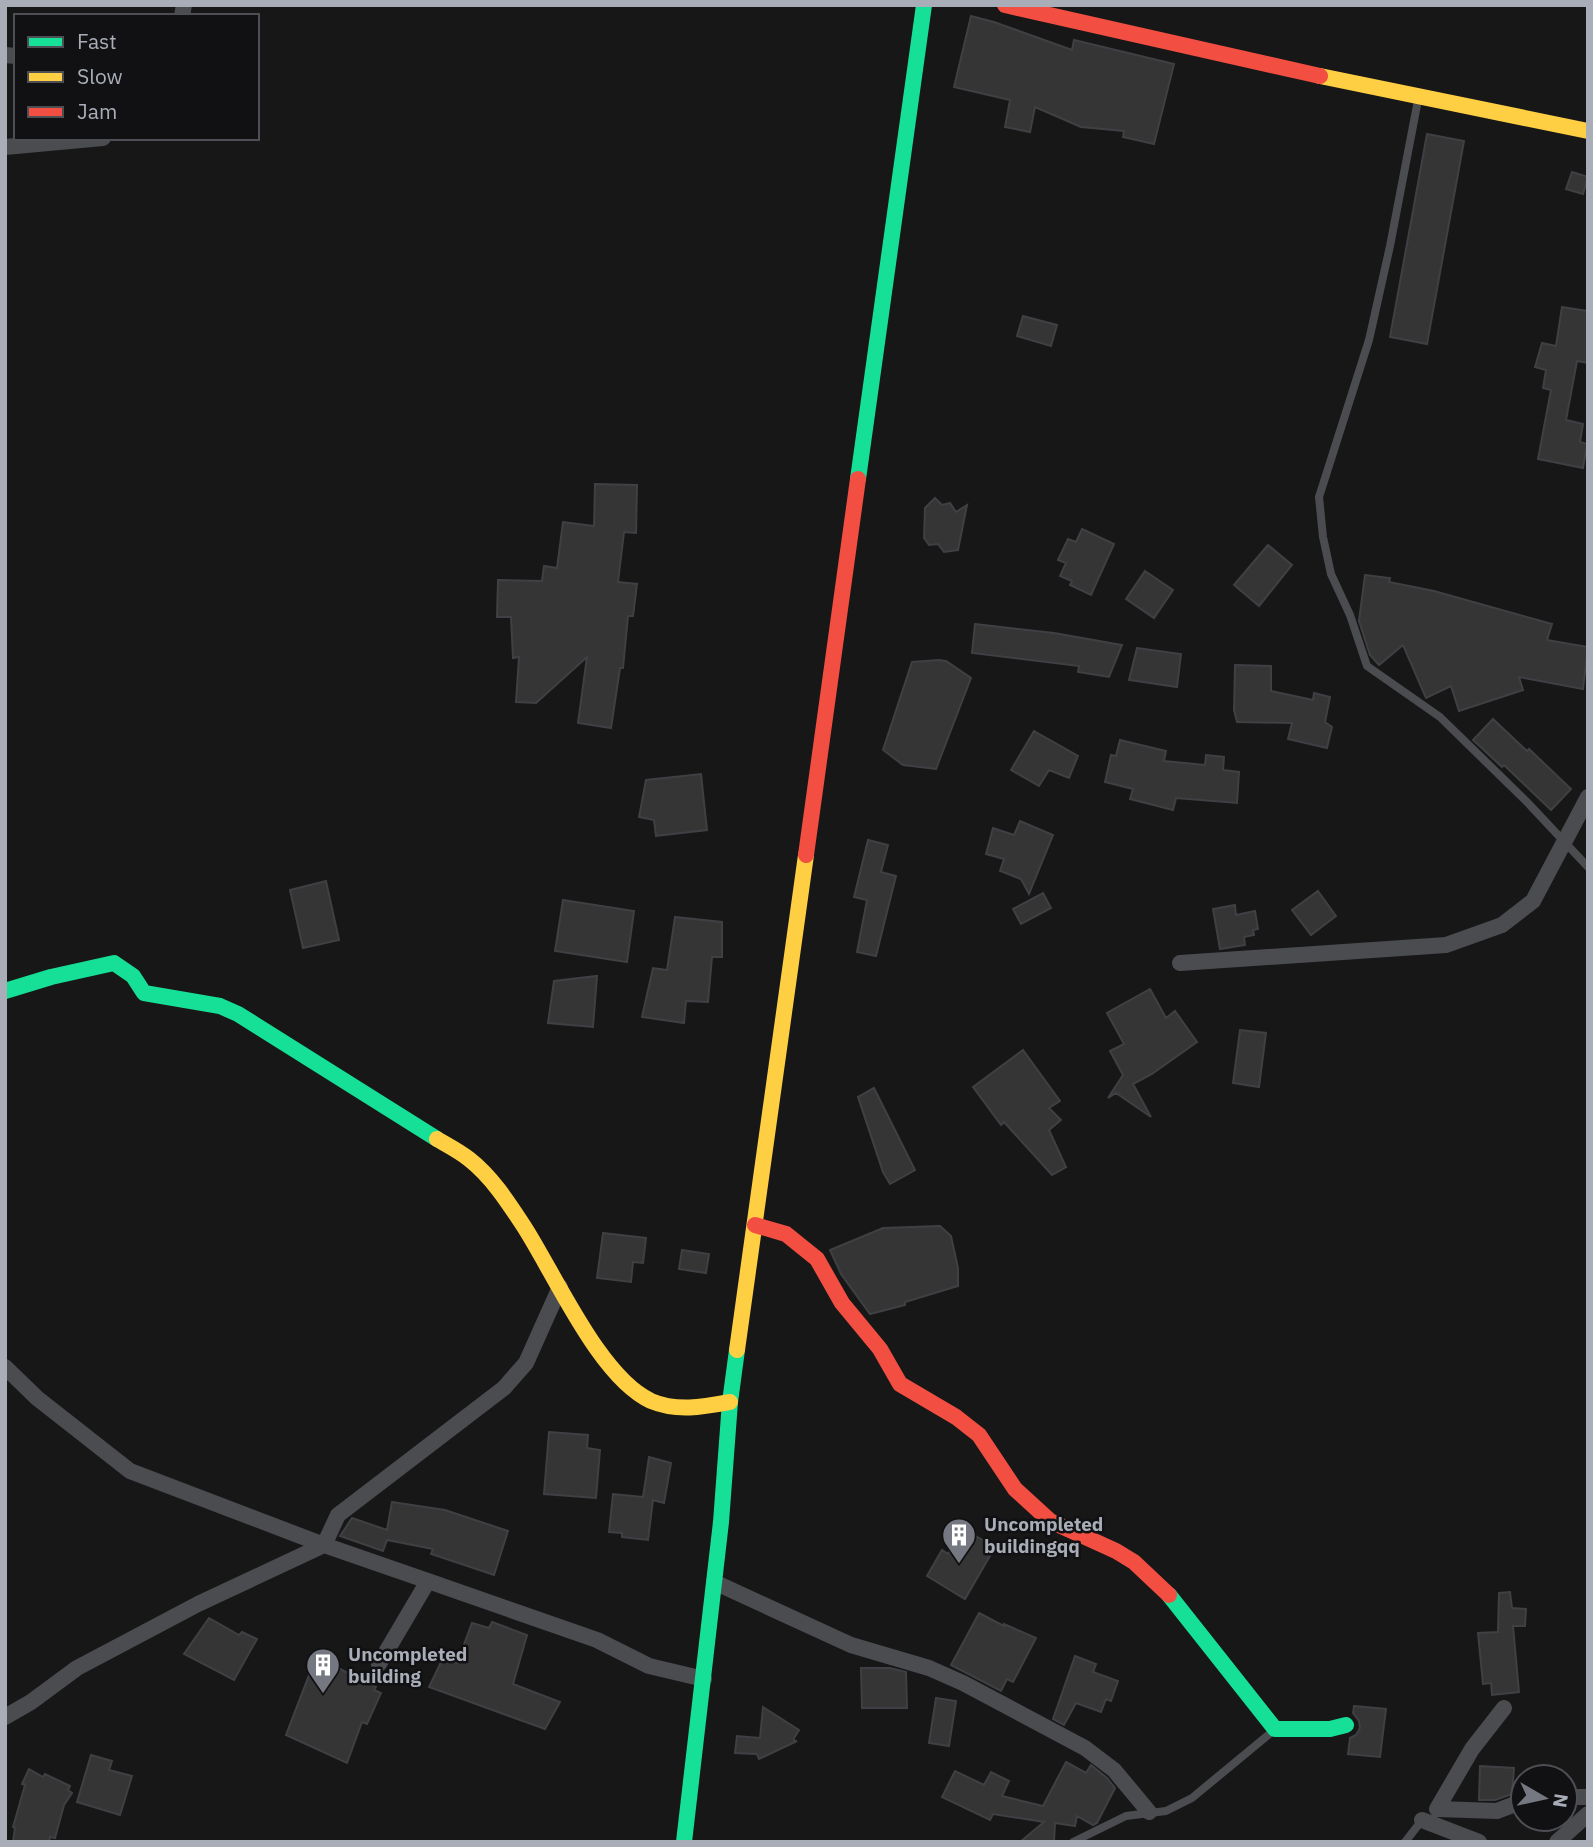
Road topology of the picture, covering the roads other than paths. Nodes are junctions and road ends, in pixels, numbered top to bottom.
1 (924, 5) edge
2 (1005, 5) edge
3 (1418, 96) junction
4 (1588, 131) edge
5 (81, 140) edge
6 (5, 147) edge
7 (1588, 797) edge
8 (1564, 842) junction
9 (1588, 867) edge
10 (1180, 963) dead end
11 (5, 991) edge
12 (755, 1225) junction
13 (560, 1287) junction
14 (5, 1367) edge
15 (730, 1402) junction
16 (324, 1545) junction
17 (428, 1581) junction
18 (714, 1582) junction
19 (379, 1664) dead end
20 (704, 1679) junction
21 (1504, 1708) dead end
22 (5, 1717) edge
23 (1346, 1725) dead end
24 (1275, 1729) junction
25 (1509, 1806) edge
26 (1437, 1809) junction
27 (1149, 1812) junction
28 (1588, 1814) edge
29 (1422, 1820) junction
30 (684, 1842) edge
31 (1073, 1842) edge
32 (1405, 1842) edge
33 (1479, 1842) edge
34 (1557, 1842) edge

1 - 12 street
2 - 3 street
3 - 4 street
3 - 8 lane
5 - 6 street
7 - 8 street
8 - 9 lane
8 - 10 street
11 - 13 street
12 - 15 street
12 - 24 street
13 - 15 street
13 - 16 street
14 - 16 street
15 - 18 street
16 - 17 street
16 - 22 street
17 - 19 street
17 - 20 street
18 - 20 street
18 - 27 street
20 - 30 street
21 - 26 street
23 - 24 street
24 - 27 lane
25 - 26 street
26 - 29 lane
27 - 31 lane
28 - 34 street
29 - 32 lane
29 - 33 street

